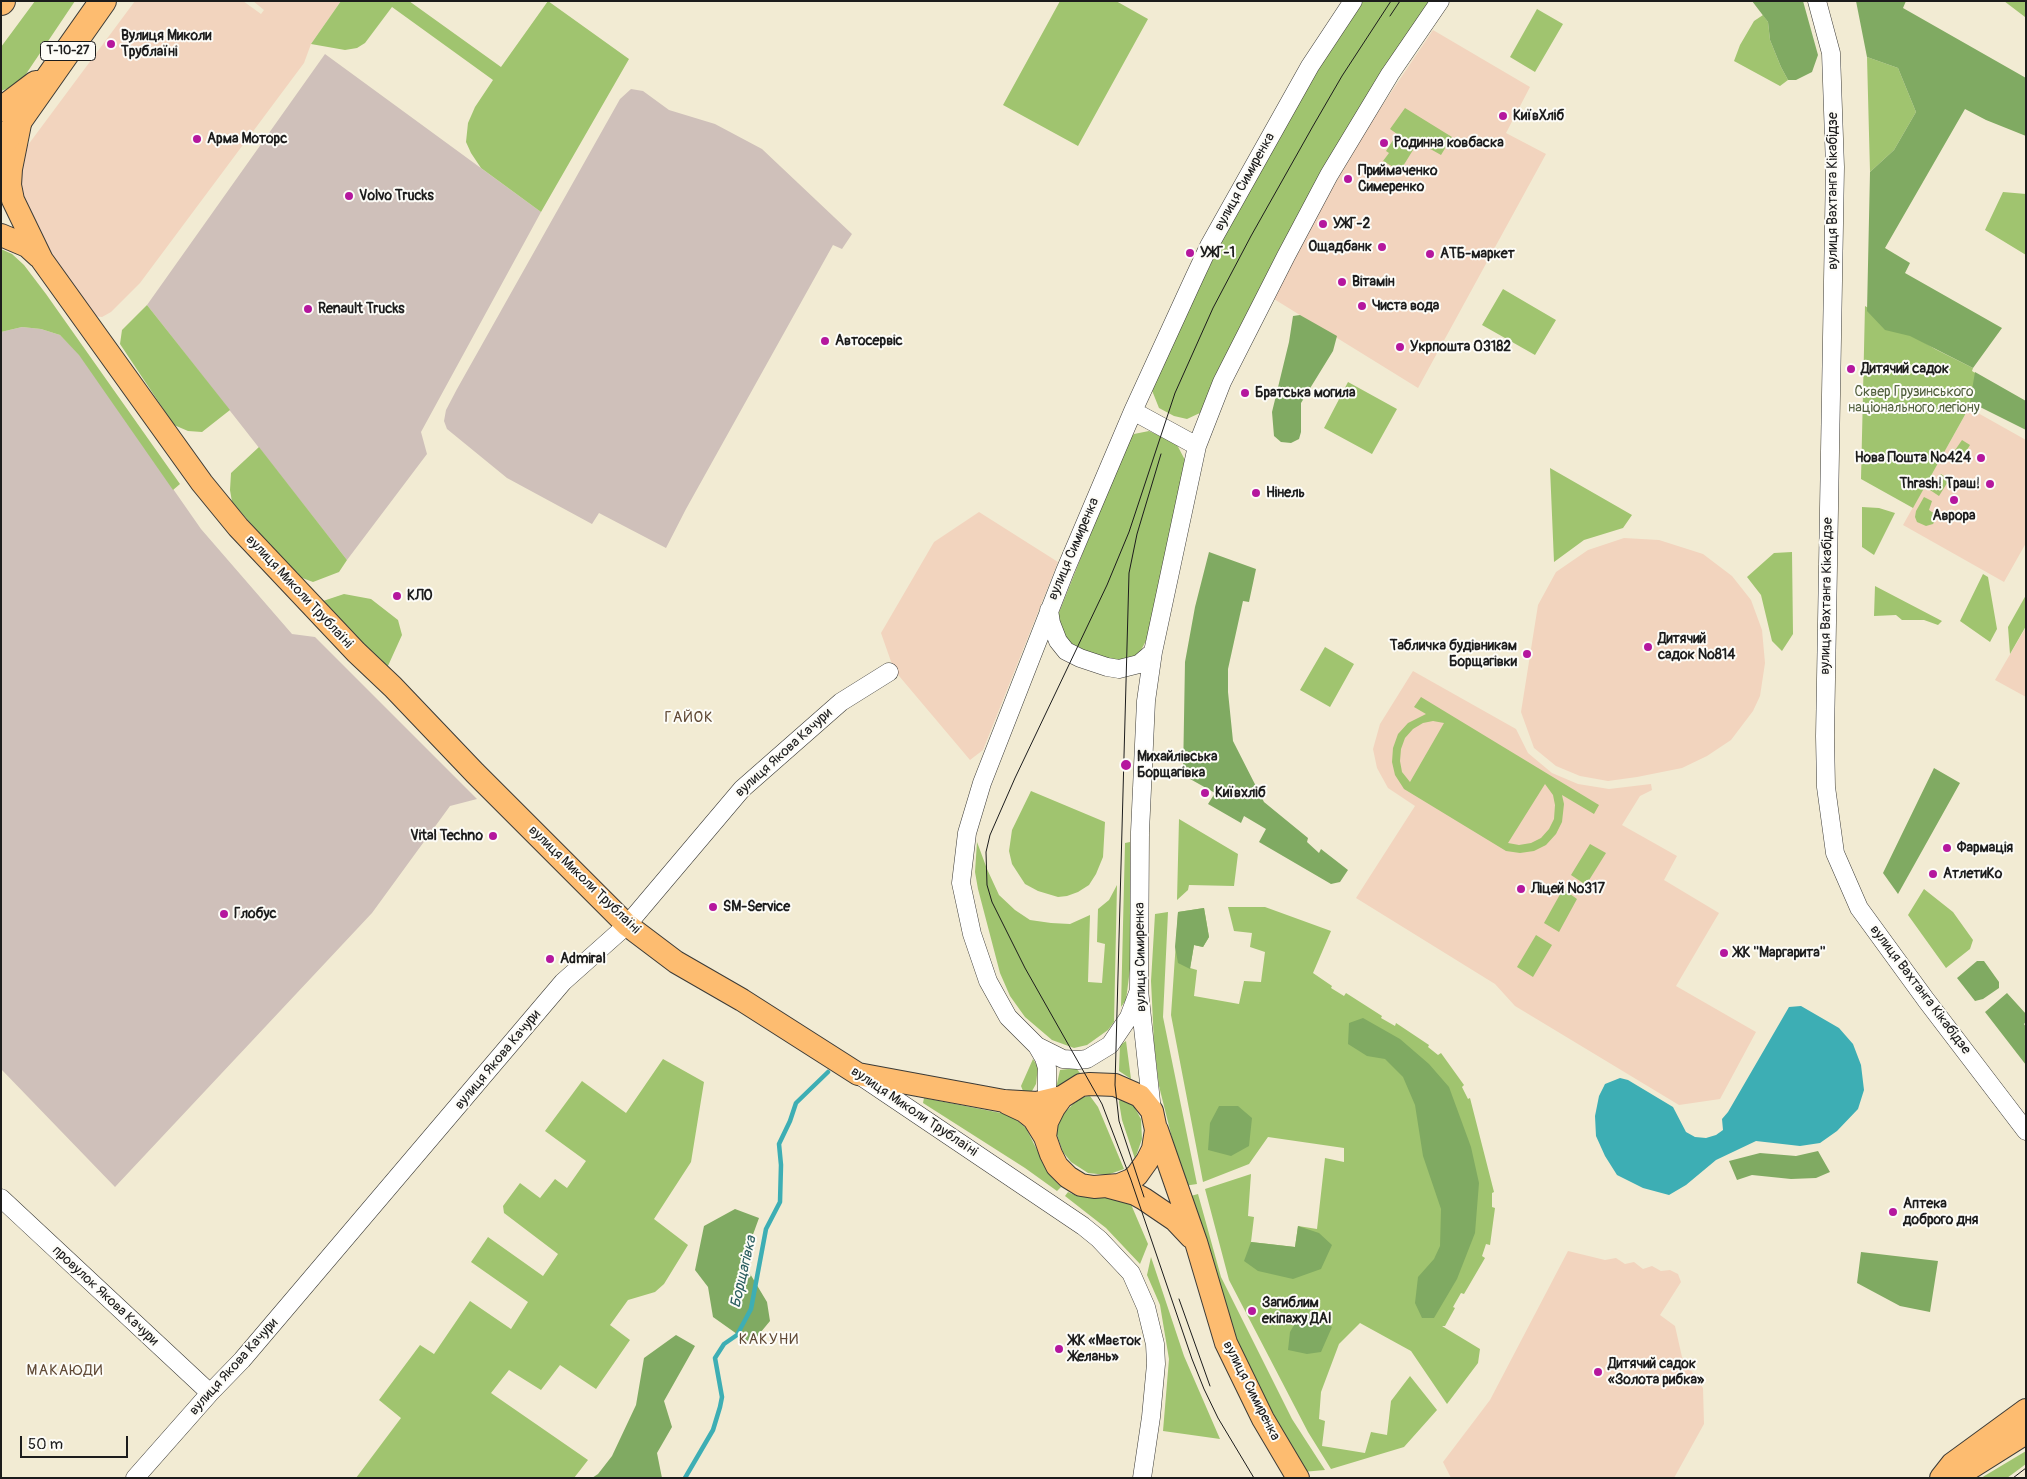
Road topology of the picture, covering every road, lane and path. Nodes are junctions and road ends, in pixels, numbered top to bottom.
1 (102, 1) edge
2 (1353, 1) edge
3 (1440, 1) edge
4 (1817, 1) edge
5 (11, 113) edge
6 (1, 146) edge
7 (1, 210) edge
8 (1, 235) edge
9 (34, 253) junction
10 (1133, 411) junction
11 (1197, 446) junction
12 (1049, 610) junction
13 (1153, 652) junction
14 (889, 672) dead end
15 (626, 925) junction
16 (1139, 990) junction
17 (1037, 1046) junction
18 (858, 1074) junction
19 (1004, 1101) junction
20 (1050, 1114) junction
21 (1154, 1120) junction
22 (2026, 1131) edge
23 (1109, 1187) junction
24 (1, 1198) edge
25 (1196, 1242) junction
26 (210, 1393) junction
27 (2026, 1410) edge
28 (2026, 1432) edge
29 (135, 1478) edge
30 (1142, 1478) edge
31 (1298, 1478) edge
32 (1941, 1478) edge
33 (1955, 1478) edge

1 - 5 highway, Т-10-27
2 - 10 street, вулиця Симиренка
3 - 11 street, вулиця Симиренка
4 - 22 street, вулиця Вахтанга Кікабідзе
5 - 6 highway, Т-10-27
5 - 9 main road, вулиця Миколи Трублаїні
7 - 9 main road
8 - 9 main road
9 - 15 main road, вулиця Миколи Трублаїні
10 - 11 street
10 - 12 street, вулиця Симиренка
11 - 13 street, вулиця Симиренка
12 - 13 street
12 - 17 street, вулиця Симиренка
13 - 16 street, вулиця Симиренка
14 - 15 street, вулиця Якова Качури
15 - 18 main road, вулиця Миколи Трублаїні
15 - 26 street, вулиця Якова Качури
16 - 17 street
16 - 21 street, вулиця Симиренка
17 - 20 street, вулиця Симиренка
18 - 19 main road
18 - 30 street, вулиця Миколи Трублаїні
19 - 20 main road
19 - 20 main road
20 - 21 main road
20 - 23 main road
21 - 23 main road
21 - 25 main road, вулиця Симиренка
23 - 25 main road, вулиця Симиренка
24 - 26 street, провулок Якова Качури
25 - 31 main road, вулиця Симиренка
26 - 29 street, вулиця Якова Качури
27 - 32 main road
28 - 33 main road

